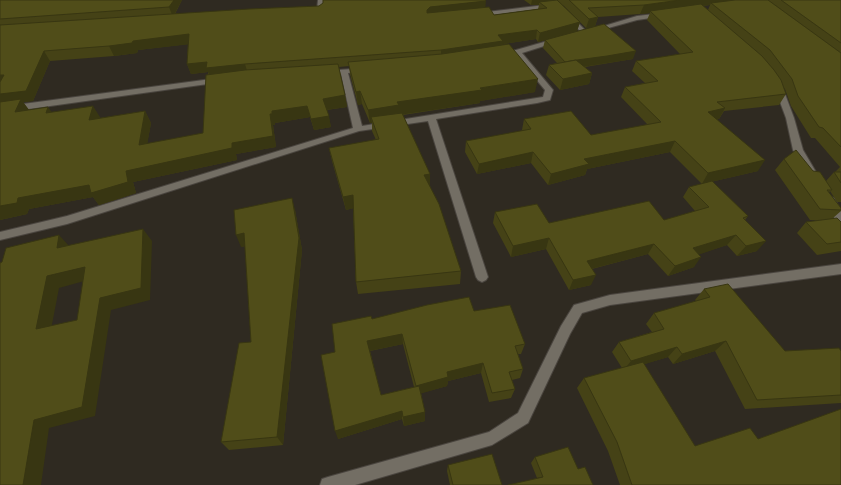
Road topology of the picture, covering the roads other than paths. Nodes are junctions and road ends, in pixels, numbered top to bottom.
1 (321, 0) edge
2 (303, 12) edge
3 (667, 14) edge
4 (468, 16) edge
5 (577, 35) junction
6 (517, 52) junction
7 (494, 56) edge
8 (374, 69) edge
9 (344, 71) junction
10 (318, 73) edge
11 (772, 78) edge
12 (225, 80) edge
13 (0, 110) edge
14 (431, 118) junction
15 (358, 129) junction
16 (818, 182) edge
17 (825, 194) edge
18 (841, 220) edge
19 (0, 236) edge
20 (841, 269) edge
21 (482, 277) dead end
22 (328, 485) edge

1 - 2 street
3 - 5 street
4 - 5 street
5 - 6 street
6 - 7 street
6 - 14 street
8 - 9 street
9 - 10 street
9 - 15 street
11 - 16 street
12 - 13 street
14 - 15 street
14 - 21 street
15 - 19 street
17 - 18 street
20 - 22 street

